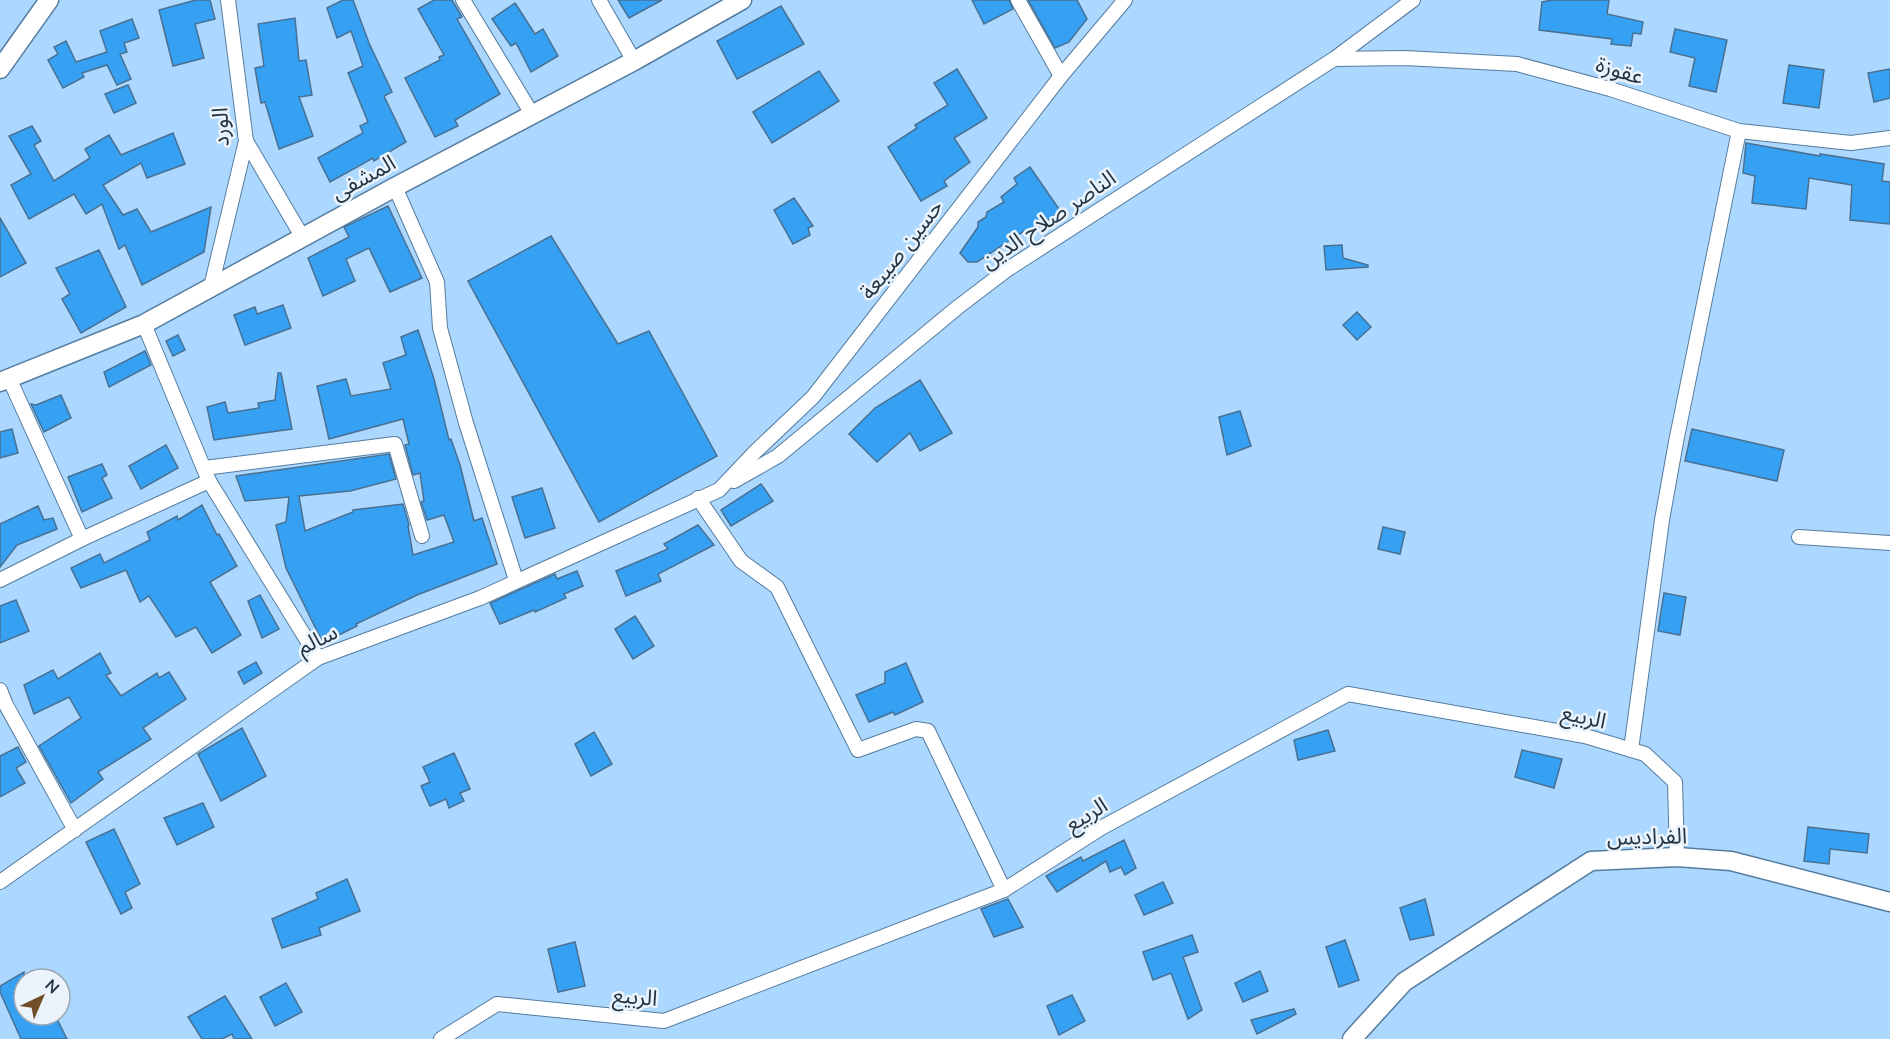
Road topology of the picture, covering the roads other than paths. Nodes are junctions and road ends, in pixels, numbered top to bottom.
1 (49, 0) edge
2 (228, 0) edge
3 (463, 0) edge
4 (599, 0) edge
5 (742, 0) edge
6 (1018, 0) edge
7 (1125, 0) edge
8 (1413, 0) edge
9 (1334, 59) junction
10 (634, 61) junction
11 (0, 69) edge
12 (1061, 76) junction
13 (532, 114) junction
14 (1739, 131) junction
15 (1890, 138) edge
16 (246, 141) junction
17 (395, 187) junction
18 (303, 238) junction
19 (211, 287) junction
20 (144, 324) junction
21 (4, 380) edge
22 (207, 475) junction
23 (719, 489) junction
24 (694, 500) junction
25 (422, 536) dead end
26 (1799, 537) dead end
27 (82, 539) junction
28 (1890, 543) edge
29 (0, 580) edge
30 (516, 580) junction
31 (318, 658) junction
32 (0, 690) edge
33 (1631, 750) junction
34 (75, 830) junction
35 (1677, 858) junction
36 (0, 882) edge
37 (1004, 890) junction
38 (1890, 902) edge
39 (441, 1039) edge
40 (1352, 1039) edge

1 - 11 street
2 - 16 street, الورد
3 - 13 street
4 - 10 street
5 - 10 street, المشفى
6 - 12 street
7 - 12 street, حسين صيبعة
8 - 9 street, الناصر صلاح الدين
9 - 14 street, عقوزة
9 - 23 street, الناصر صلاح الدين
10 - 13 street, المشفى
12 - 23 street, حسين صيبعة
13 - 17 street, المشفى
14 - 15 street, عقوزة
14 - 33 street
16 - 18 street
16 - 19 street, الورد
17 - 18 street, المشفى
17 - 30 street
18 - 19 street, المشفى
19 - 20 street, المشفى
20 - 21 street, المشفى
20 - 22 street
21 - 27 street
22 - 25 street
22 - 27 street
22 - 31 street
23 - 24 street, حسين صيبعة
24 - 30 street, سالم
24 - 37 street
26 - 28 street
27 - 29 street
30 - 31 street, سالم
31 - 34 street, سالم
32 - 34 street
33 - 35 street, الربيع
33 - 37 street, الربيع
34 - 36 street, سالم
35 - 38 street, الفراديس
35 - 40 street, الفراديس
37 - 39 street, الربيع

